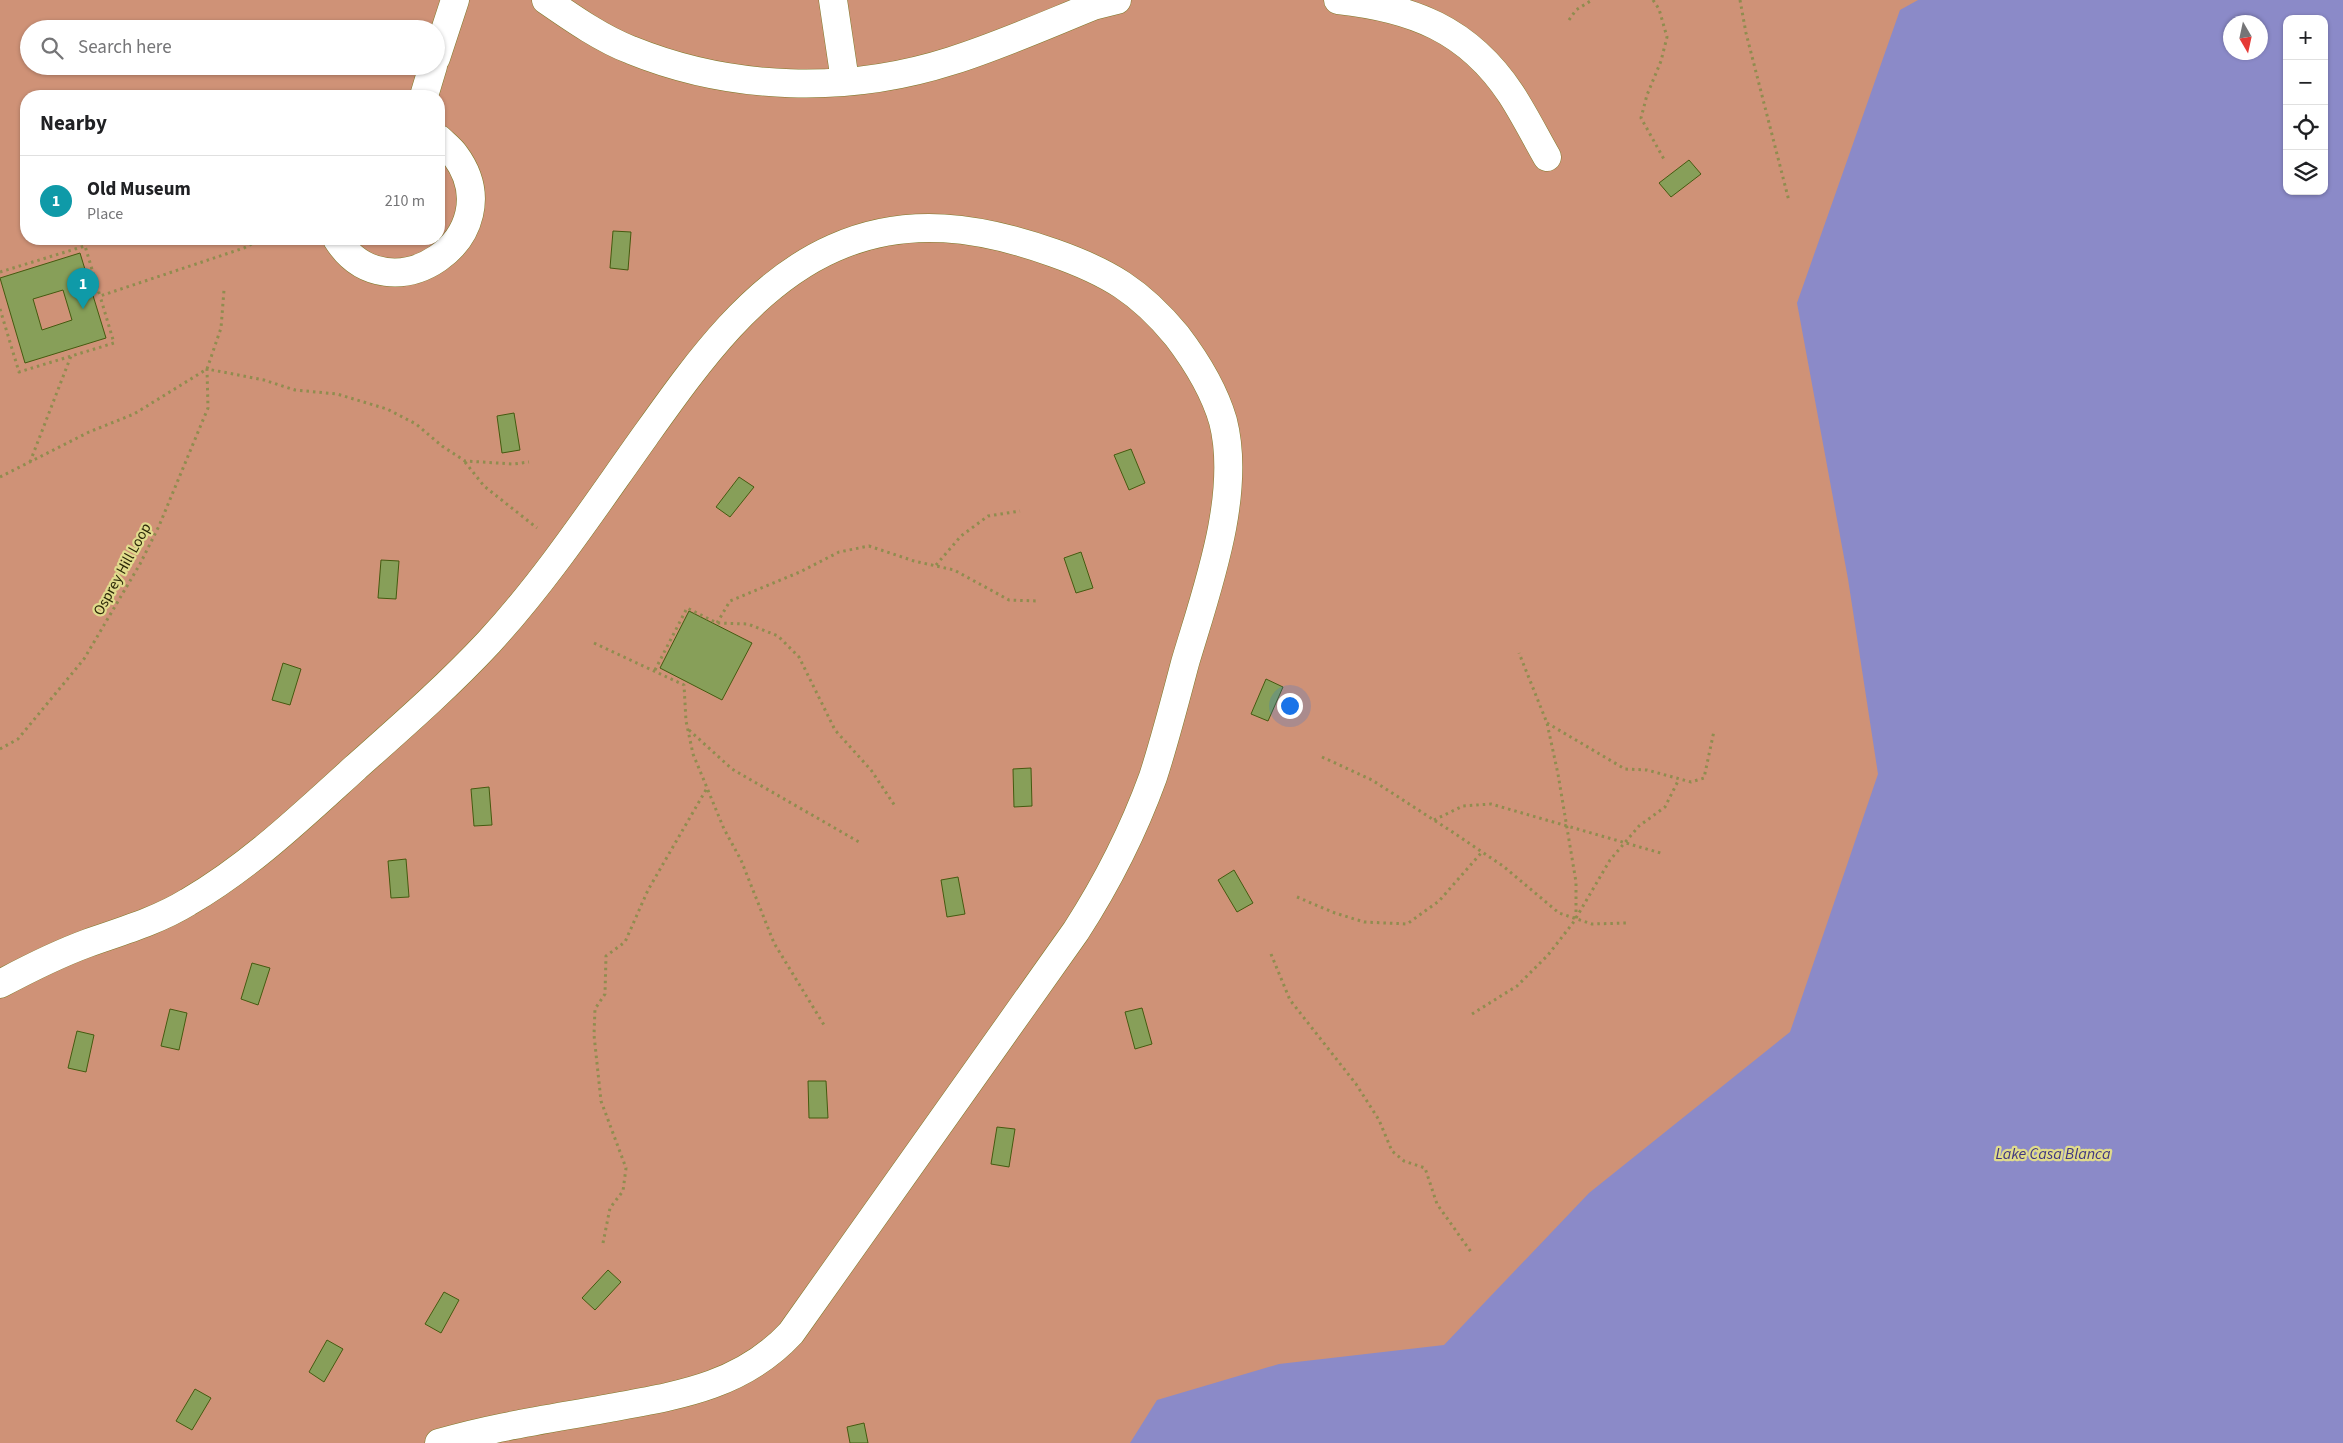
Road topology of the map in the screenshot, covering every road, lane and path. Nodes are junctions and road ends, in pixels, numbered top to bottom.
1 (455, 0) edge
2 (546, 0) edge
3 (833, 0) edge
4 (1117, 0) edge
5 (1338, 0) edge
6 (1592, 0) edge
7 (1653, 0) edge
8 (1740, 0) edge
9 (1569, 20) dead end
10 (445, 31) edge
11 (430, 75) edge
12 (845, 81) junction
13 (426, 90) edge
14 (445, 145) edge
15 (1547, 157) dead end
16 (1665, 162) dead end
17 (1790, 201) dead end
18 (250, 245) edge
19 (341, 245) edge
20 (0, 272) edge
21 (224, 290) dead end
22 (100, 296) junction
23 (0, 309) edge
24 (72, 356) junction
25 (206, 369) junction
26 (465, 461) junction
27 (529, 462) dead end
28 (30, 463) junction
29 (0, 477) edge
30 (1020, 512) dead end
31 (544, 533) dead end
32 (936, 566) junction
33 (1038, 601) dead end
34 (717, 623) junction
35 (594, 643) dead end
36 (1520, 653) dead end
37 (655, 670) junction
38 (1547, 723) junction
39 (688, 729) junction
40 (1714, 731) dead end
41 (0, 749) edge
42 (1322, 757) dead end
43 (1679, 779) junction
44 (707, 788) junction
45 (895, 806) dead end
46 (1433, 820) junction
47 (1568, 828) junction
48 (859, 842) dead end
49 (1624, 843) junction
50 (1482, 852) junction
51 (1664, 854) dead end
52 (1297, 897) dead end
53 (1576, 918) junction
54 (1627, 923) dead end
55 (1271, 954) dead end
56 (0, 984) edge
57 (1472, 1014) dead end
58 (824, 1025) dead end
59 (603, 1243) dead end
60 (1471, 1252) dead end
61 (439, 1443) edge

1 - 10 lane
2 - 12 lane
3 - 12 lane
4 - 12 lane
5 - 15 lane
6 - 9 path
7 - 16 path
8 - 17 path
11 - 13 lane
14 - 19 lane
18 - 22 path
20 - 22 path
21 - 25 path, Osprey Hill Loop
22 - 24 path
23 - 24 path
24 - 28 path
25 - 26 path
25 - 28 path
25 - 41 path, Osprey Hill Loop
26 - 27 path
26 - 31 path
28 - 29 path
30 - 32 path
32 - 33 path
32 - 34 path
34 - 37 path
34 - 45 path
35 - 37 path
36 - 38 path
37 - 39 path
38 - 43 path
38 - 47 path
39 - 44 path
39 - 48 path
40 - 43 path
42 - 46 path
43 - 49 path
44 - 58 path
44 - 59 path
46 - 47 path
46 - 50 path
47 - 49 path
47 - 53 path
49 - 51 path
49 - 53 path
50 - 52 path
50 - 53 path
53 - 54 path
53 - 57 path
55 - 60 path
56 - 61 lane

